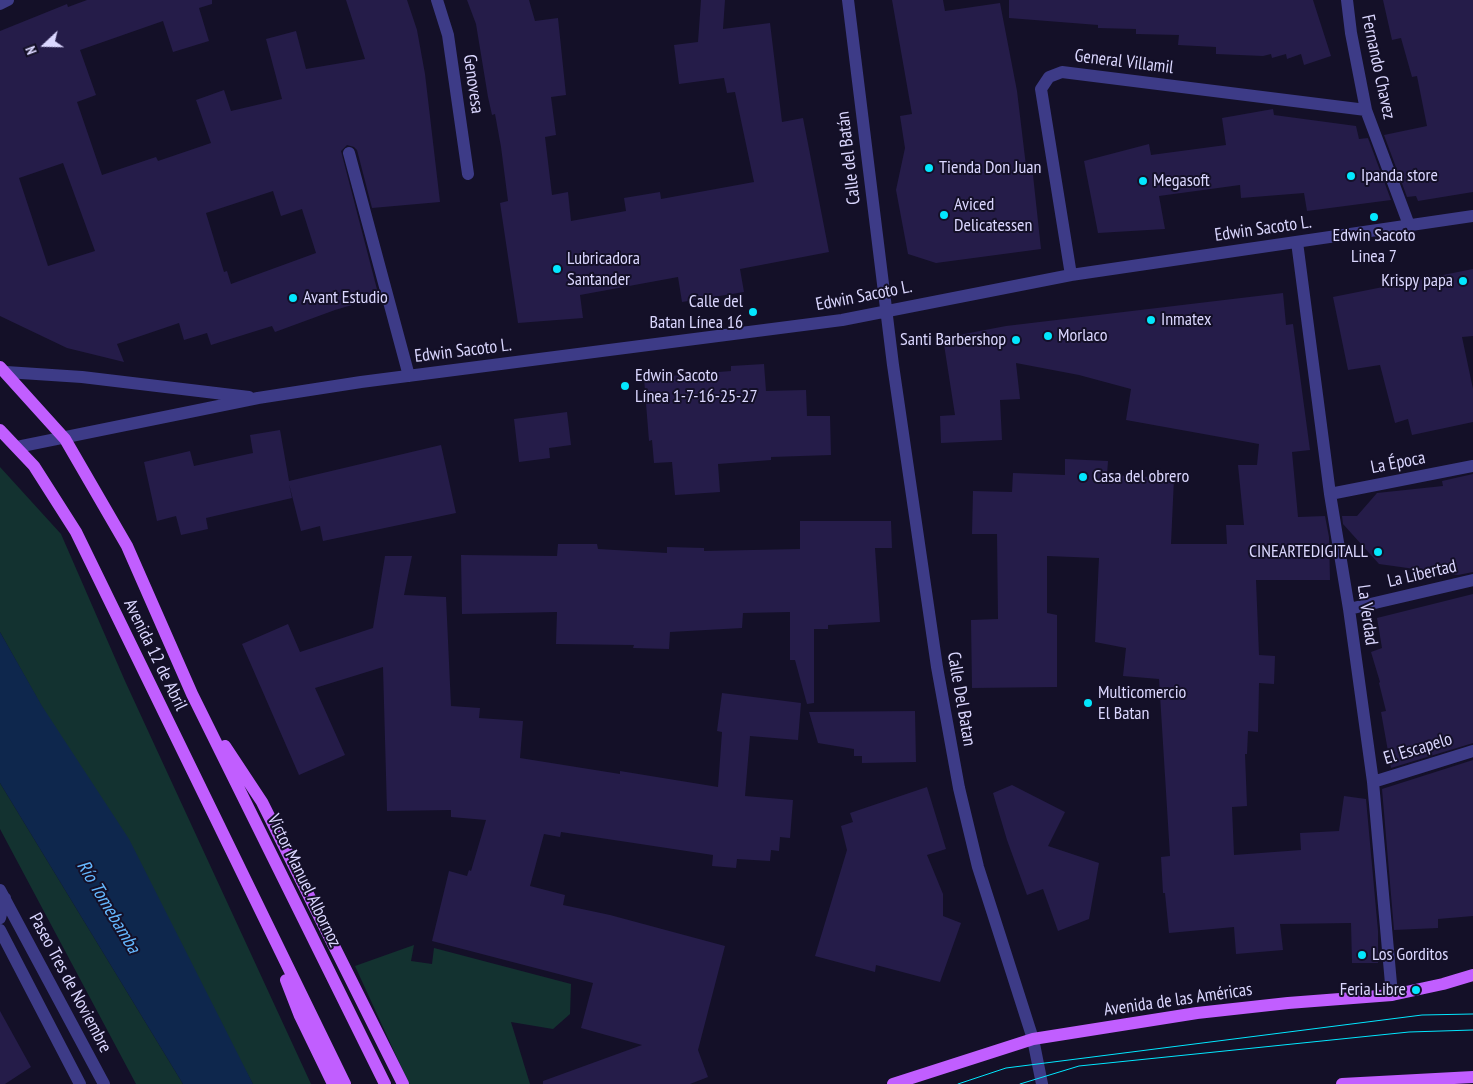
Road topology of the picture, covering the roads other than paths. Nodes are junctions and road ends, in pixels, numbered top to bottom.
1 (8, 0) edge
2 (437, 0) edge
3 (848, 0) edge
4 (1347, 0) edge
5 (0, 4) edge
6 (1366, 110) junction
7 (349, 153) dead end
8 (468, 174) dead end
9 (1473, 216) edge
10 (1409, 225) junction
11 (1297, 242) junction
12 (1071, 275) junction
13 (888, 312) junction
14 (3, 369) edge
15 (409, 376) junction
16 (258, 398) junction
17 (0, 430) edge
18 (65, 439) junction
19 (17, 447) junction
20 (1473, 466) edge
21 (1330, 494) junction
22 (1473, 580) edge
23 (1349, 609) junction
24 (192, 694) junction
25 (1473, 751) edge
26 (1373, 782) junction
27 (2, 894) edge
28 (259, 908) junction
29 (0, 918) edge
30 (0, 930) edge
31 (1473, 975) edge
32 (1392, 995) junction
33 (1033, 1039) junction
34 (1473, 1077) edge
35 (80, 1084) edge
36 (104, 1084) edge
37 (333, 1084) edge
38 (345, 1084) edge
39 (385, 1084) edge
40 (403, 1084) edge
41 (893, 1084) edge
42 (1042, 1084) edge
43 (1342, 1084) edge

1 - 5 street
2 - 8 street, Genovesa
3 - 13 street, Calle del Batán
4 - 6 street, Fernando Chavez
6 - 10 street, Fernando Chavez
6 - 12 street, General Villamil
7 - 15 street
9 - 10 street, Edwin Sacoto L.
10 - 11 street, Edwin Sacoto L.
11 - 12 street, Edwin Sacoto L.
11 - 21 street, La Verdad
12 - 13 street, Edwin Sacoto L.
13 - 15 street, Edwin Sacoto L.
13 - 33 street, Calle Del Batan
14 - 16 street, Edwin Sacoto L.
14 - 18 main road, Avenida 12 de Abril
15 - 16 street, Edwin Sacoto L.
16 - 18 street, Edwin Sacoto L.
17 - 19 main road, Avenida 12 de Abril
18 - 19 street, Edwin Sacoto L.
18 - 24 main road, Avenida 12 de Abril
19 - 28 main road, Avenida 12 de Abril
20 - 21 street, La Época
21 - 23 street, La Verdad
22 - 23 street, La Libertad
23 - 26 street, La Verdad
24 - 39 main road, Victor Manuel Albornoz
24 - 40 main road
25 - 26 street, El Escapelo
26 - 32 street, La Verdad
27 - 29 street, Paseo Tres de Noviembre
27 - 36 street, Paseo Tres de Noviembre
28 - 37 main road
28 - 38 main road
30 - 35 street, Paseo Tres de Noviembre
31 - 32 main road, Avenida de las Américas
32 - 33 main road, Avenida de las Américas
33 - 41 main road, Avenida de las Américas
33 - 42 street, Calle Del Batan
34 - 43 main road

